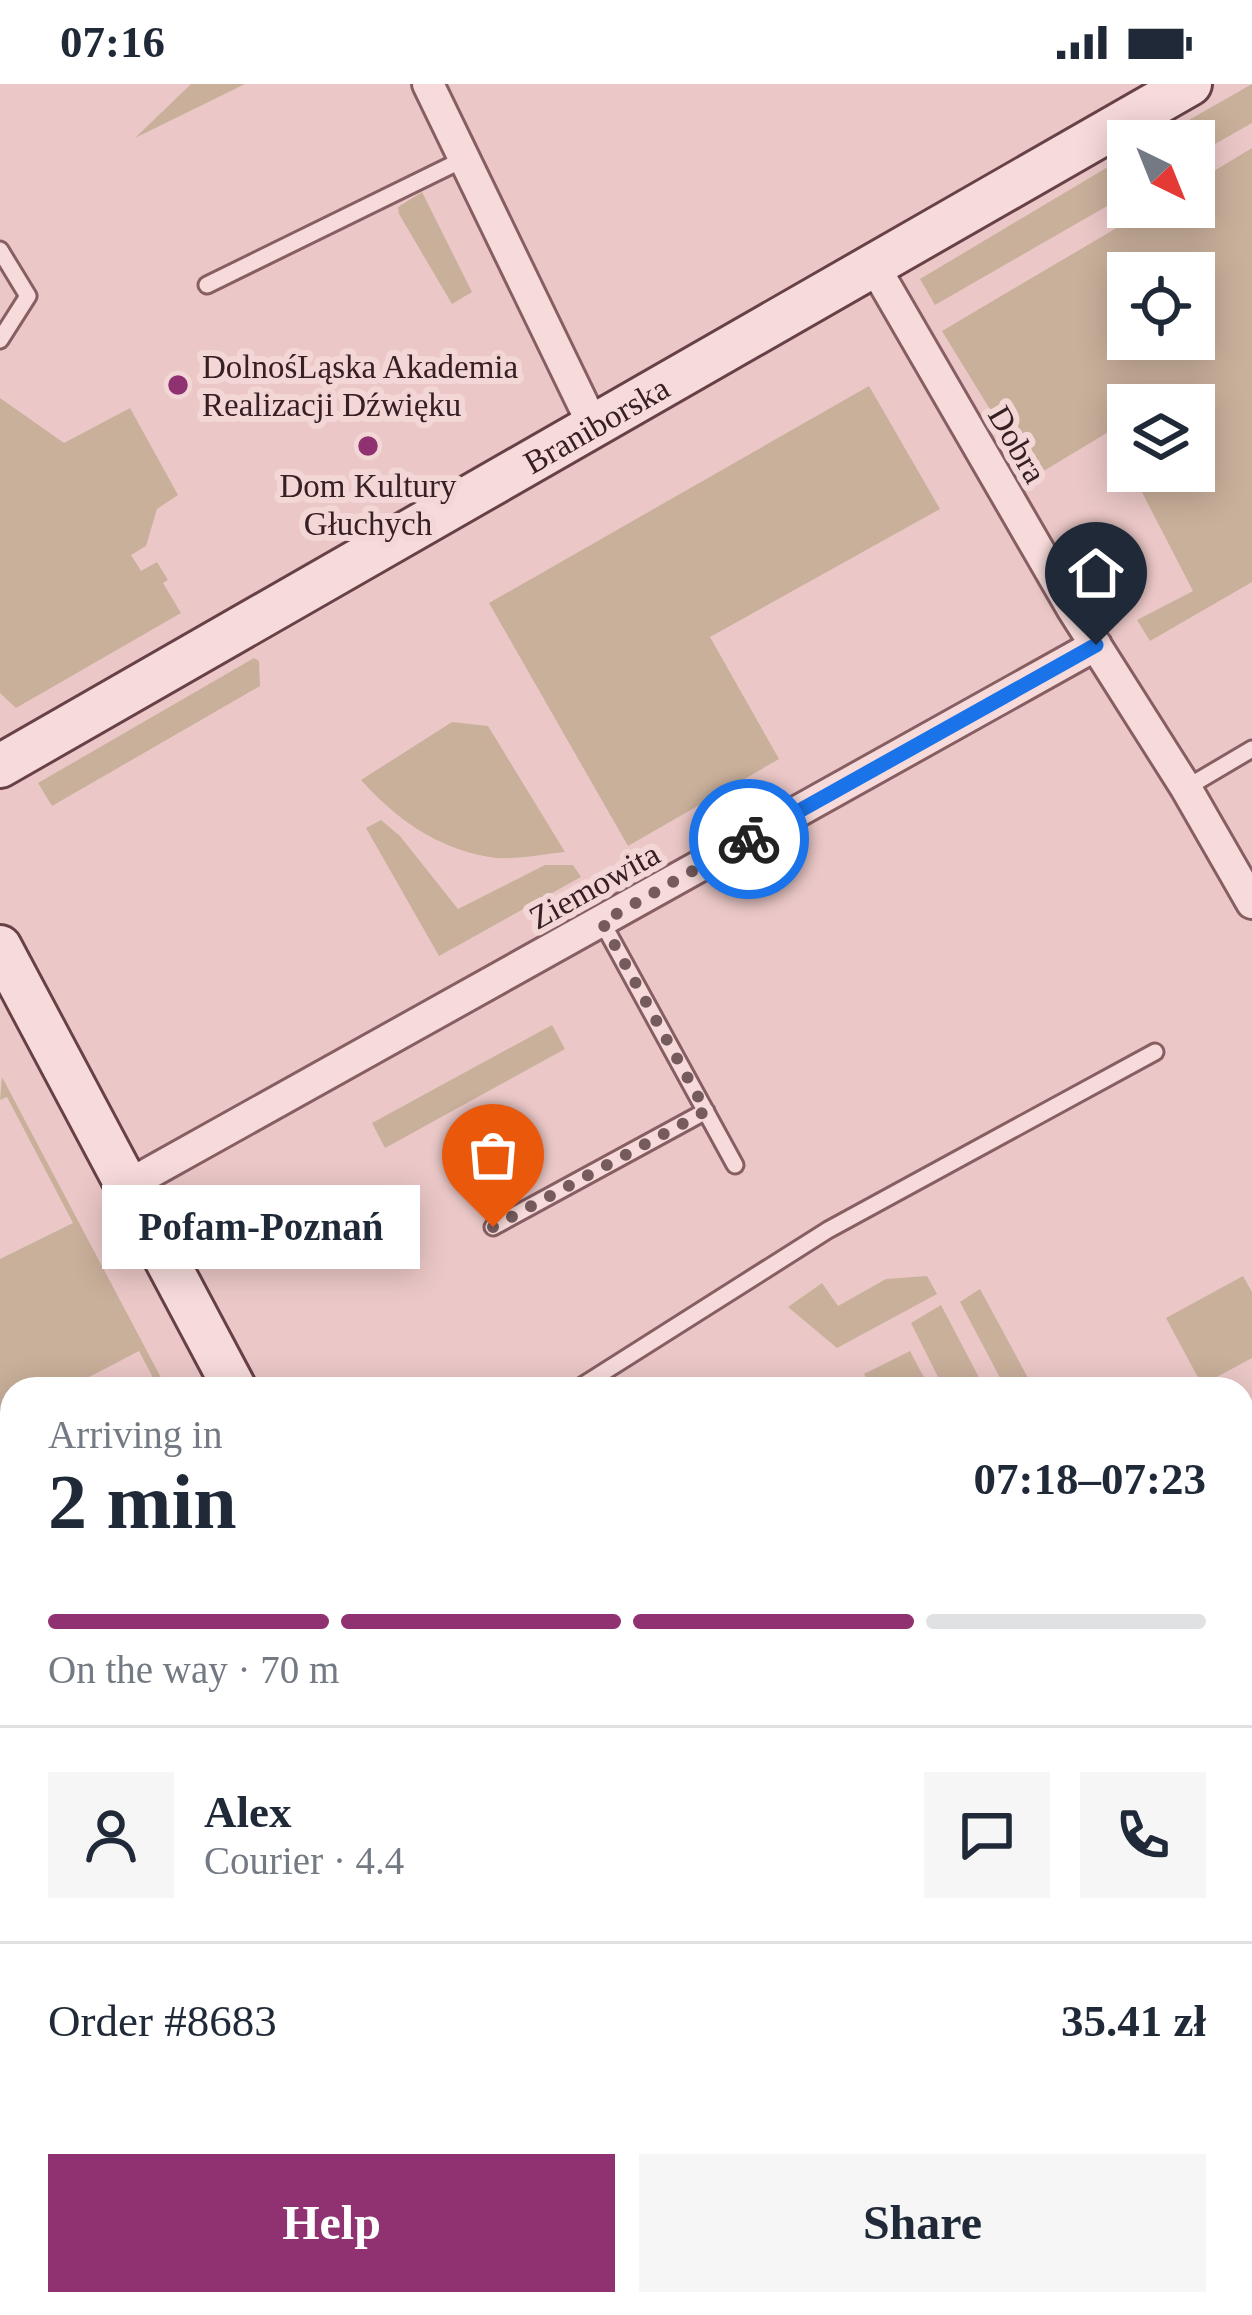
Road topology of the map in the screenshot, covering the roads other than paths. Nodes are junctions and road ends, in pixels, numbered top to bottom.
1 (428, 84) edge
2 (1190, 84) edge
3 (464, 159) junction
4 (0, 250) edge
5 (874, 266) junction
6 (207, 285) dead end
7 (0, 340) edge
8 (594, 428) junction
9 (1096, 645) junction
10 (1252, 749) edge
11 (0, 766) edge
12 (1186, 788) junction
13 (1252, 903) edge
14 (602, 922) junction
15 (0, 947) edge
16 (1155, 1052) dead end
17 (706, 1111) junction
18 (735, 1165) dead end
19 (126, 1186) junction
20 (493, 1227) dead end
21 (229, 1377) edge
22 (596, 1377) edge

1 - 3 street
2 - 5 street, Braniborska
3 - 6 lane
3 - 8 street
4 - 7 lane
5 - 8 street, Braniborska
5 - 9 street, Dobra
8 - 11 street, Braniborska
9 - 12 street, Dobra
9 - 14 street, Ziemowita
10 - 12 lane
12 - 13 street, Dobra
14 - 17 lane
14 - 19 street, Ziemowita
15 - 19 street
16 - 22 lane
17 - 18 lane
17 - 20 lane
19 - 21 street

